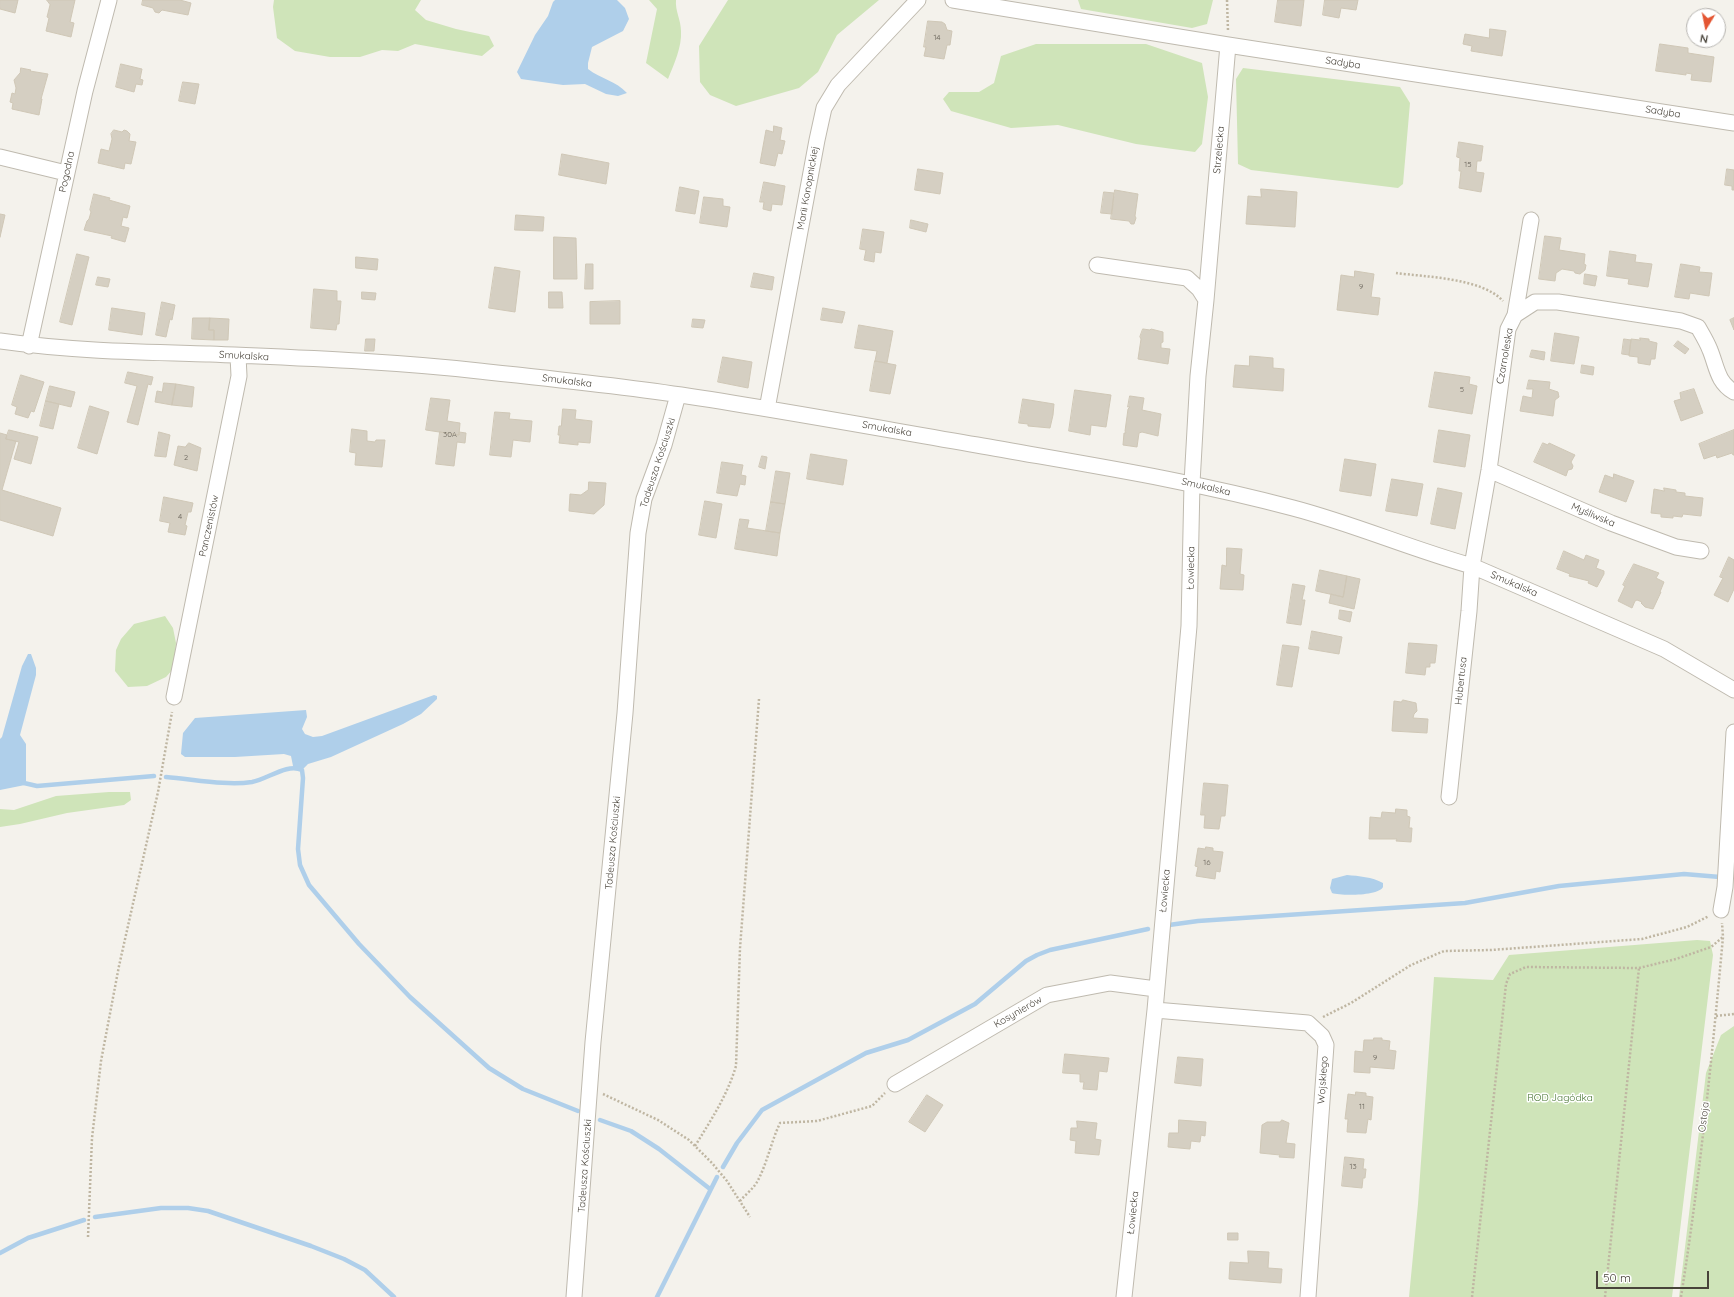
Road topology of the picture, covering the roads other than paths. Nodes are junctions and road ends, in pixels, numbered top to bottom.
1 (109, 0) edge
2 (918, 0) edge
3 (952, 0) edge
4 (1228, 45) junction
5 (1734, 123) edge
6 (0, 157) edge
7 (66, 173) junction
8 (1531, 220) dead end
9 (1097, 265) dead end
10 (1206, 300) junction
11 (1515, 315) junction
12 (0, 345) edge
13 (29, 346) junction
14 (238, 356) junction
15 (1734, 392) edge
16 (678, 394) junction
17 (767, 409) junction
18 (1489, 470) junction
19 (1192, 483) junction
20 (1701, 551) dead end
21 (1472, 566) junction
22 (1734, 690) edge
23 (174, 697) road end
24 (1734, 732) edge
25 (1449, 796) dead end
26 (1721, 910) road end
27 (1156, 990) junction
28 (1155, 1010) junction
29 (895, 1084) road end
30 (574, 1297) edge
31 (1124, 1297) edge
32 (1308, 1297) edge

1 - 7 street, Pogodna
2 - 17 street, Marii Konopnickiej
3 - 4 street, Sadyba
4 - 5 street, Sadyba
4 - 10 street, Strzelecka
6 - 7 street
7 - 13 street, Pogodna
8 - 11 street
9 - 10 street
10 - 19 street, Strzelecka
11 - 15 street, Czarnoleska
11 - 18 street, Czarnoleska
12 - 13 street, Smukalska
13 - 14 street, Smukalska
14 - 16 street, Smukalska
14 - 23 street, Panczenistów
16 - 17 street, Smukalska
16 - 30 street, Tadeusza Kościuszki
17 - 19 street, Smukalska
18 - 20 street, Myśliwska
18 - 21 street, Czarnoleska
19 - 21 street, Smukalska
19 - 27 street, Łowiecka
21 - 22 street, Smukalska
21 - 25 street, Hubertusa
24 - 26 street
27 - 28 street, Łowiecka
27 - 29 street, Kosynierów
28 - 31 street, Łowiecka
28 - 32 street, Wojskiego

